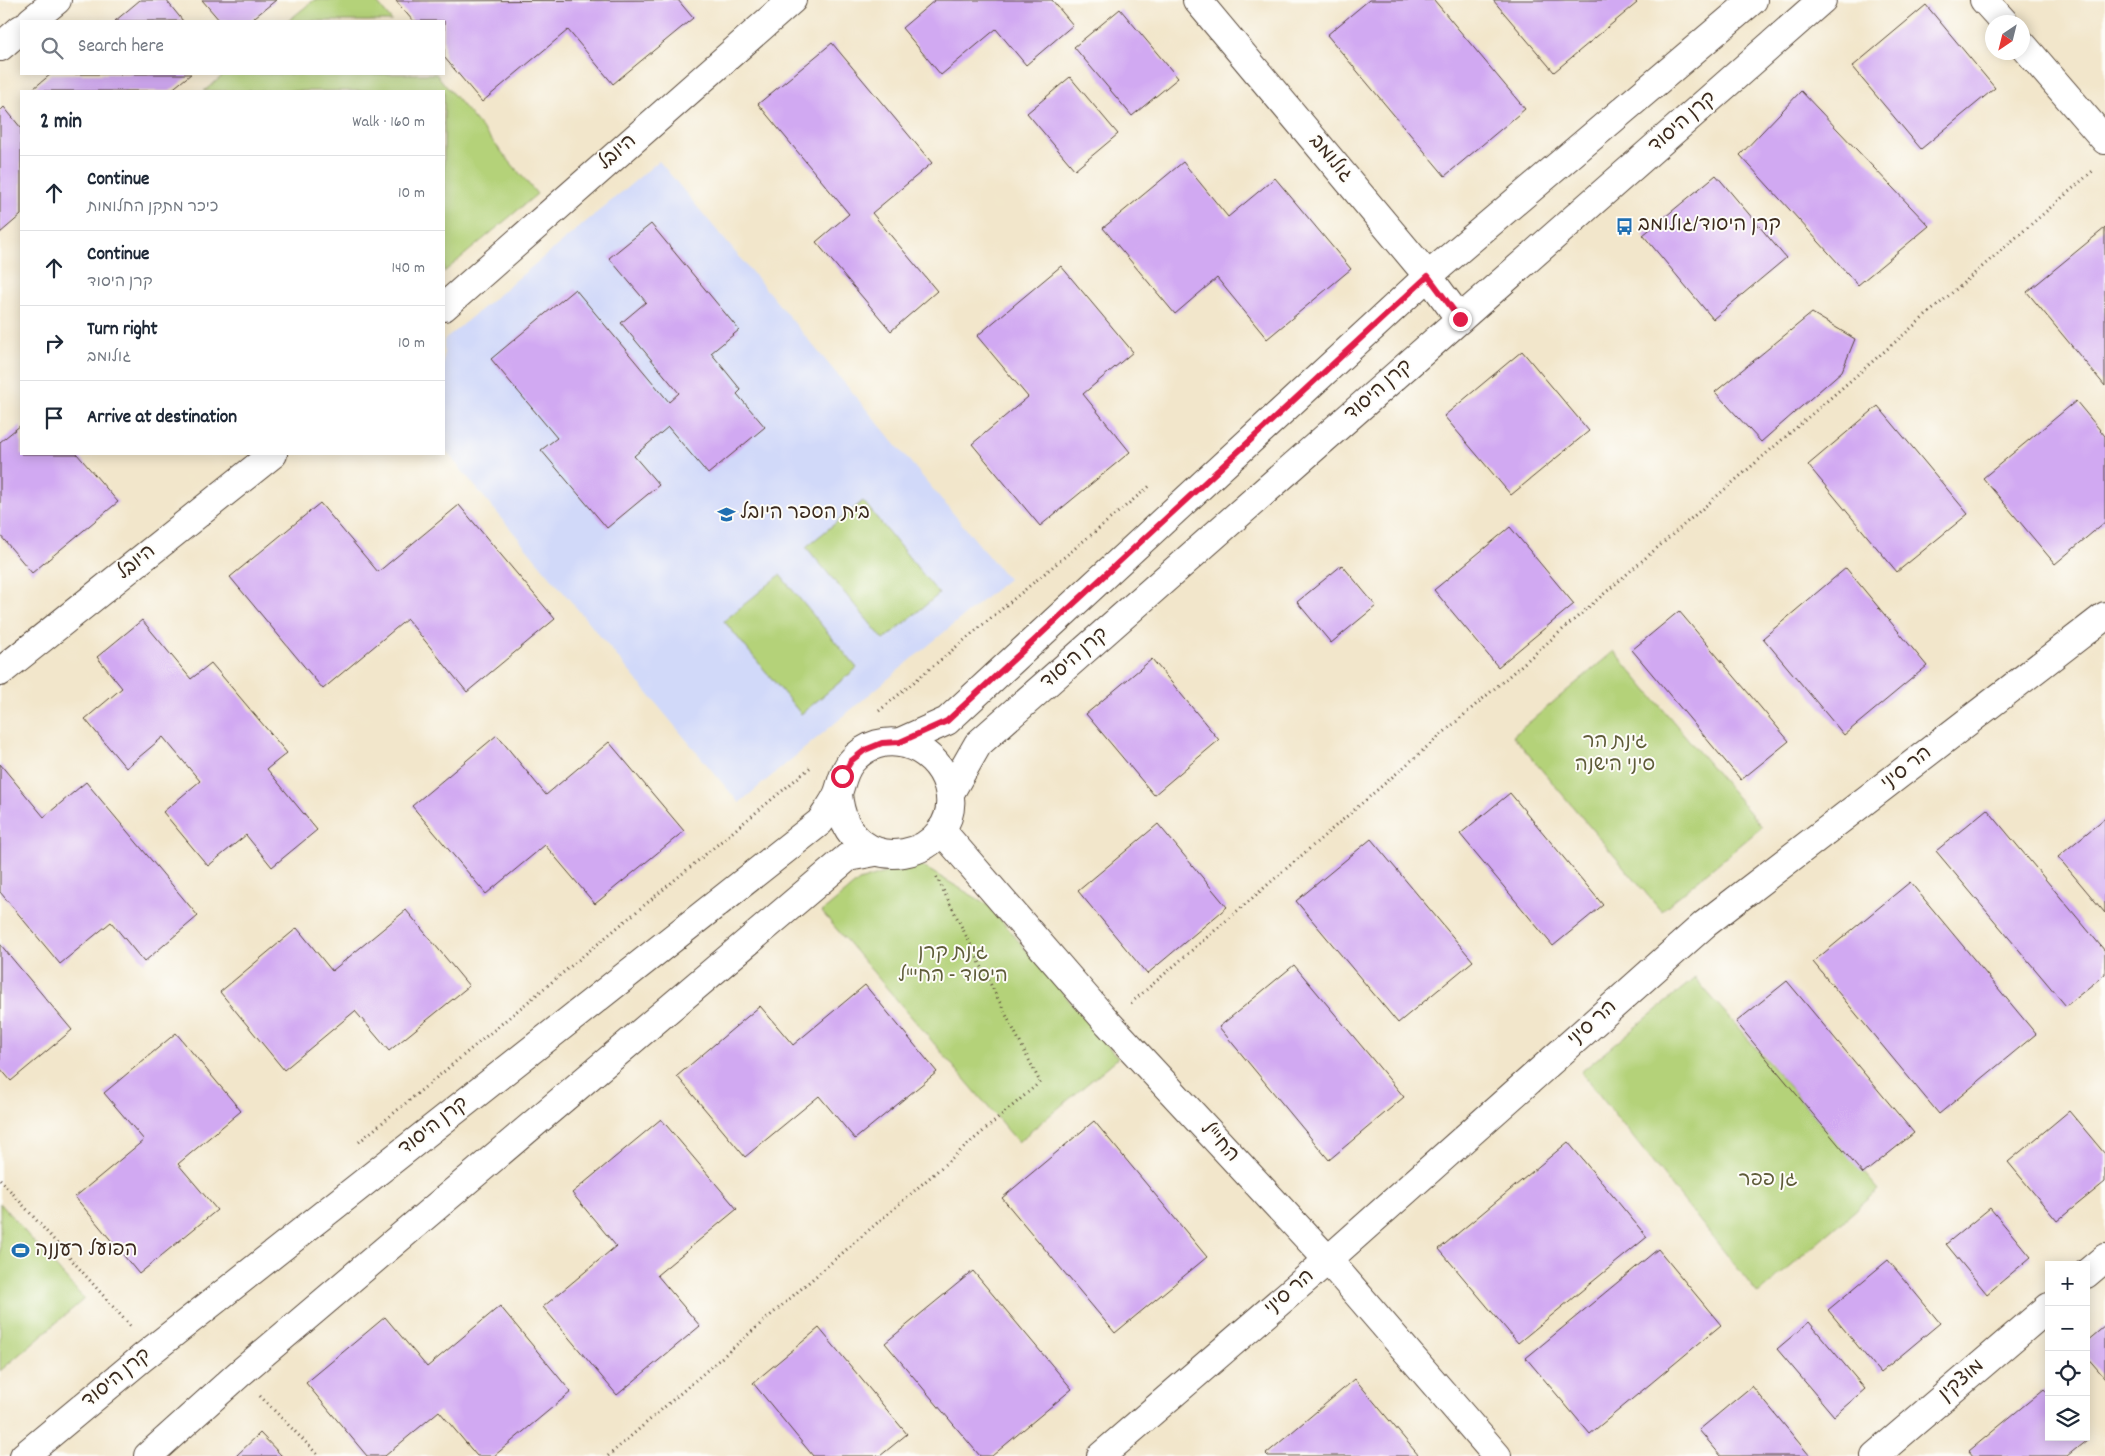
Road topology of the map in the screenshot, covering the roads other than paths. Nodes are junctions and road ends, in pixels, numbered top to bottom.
1 (57, 0) edge
2 (792, 0) edge
3 (1197, 0) edge
4 (1753, 0) edge
5 (1822, 0) edge
6 (1984, 0) edge
7 (1998, 15) edge
8 (32, 20) edge
9 (20, 30) edge
10 (0, 47) edge
11 (2030, 53) edge
12 (2105, 140) edge
13 (1428, 276) junction
14 (445, 306) edge
15 (1460, 319) junction
16 (272, 455) edge
17 (2105, 616) edge
18 (0, 672) edge
19 (900, 742) junction
20 (950, 793) junction
21 (838, 794) junction
22 (949, 838) junction
23 (875, 852) junction
24 (2105, 1258) edge
25 (1328, 1260) junction
26 (2090, 1271) edge
27 (2045, 1309) edge
28 (24, 1456) edge
29 (148, 1456) edge
30 (1101, 1456) edge
31 (1497, 1456) edge
32 (1874, 1456) edge

1 - 8 street
2 - 14 street, היובל
3 - 13 street, גולומב
4 - 13 street, קרן היסוד
5 - 15 street, קרן היסוד
6 - 7 street
9 - 10 street
11 - 12 street
13 - 15 street, גולומב
13 - 19 street, קרן היסוד
15 - 20 street, קרן היסוד
16 - 18 street, היובל
17 - 25 street, הר סיני
19 - 20 street
19 - 21 street
20 - 22 street
21 - 23 street
21 - 28 street, קרן היסוד
22 - 23 street
22 - 25 street, החי"ל
23 - 29 street
24 - 26 street
25 - 30 street, הר סיני
25 - 31 street, החי"ל
27 - 32 street, מוצקין

